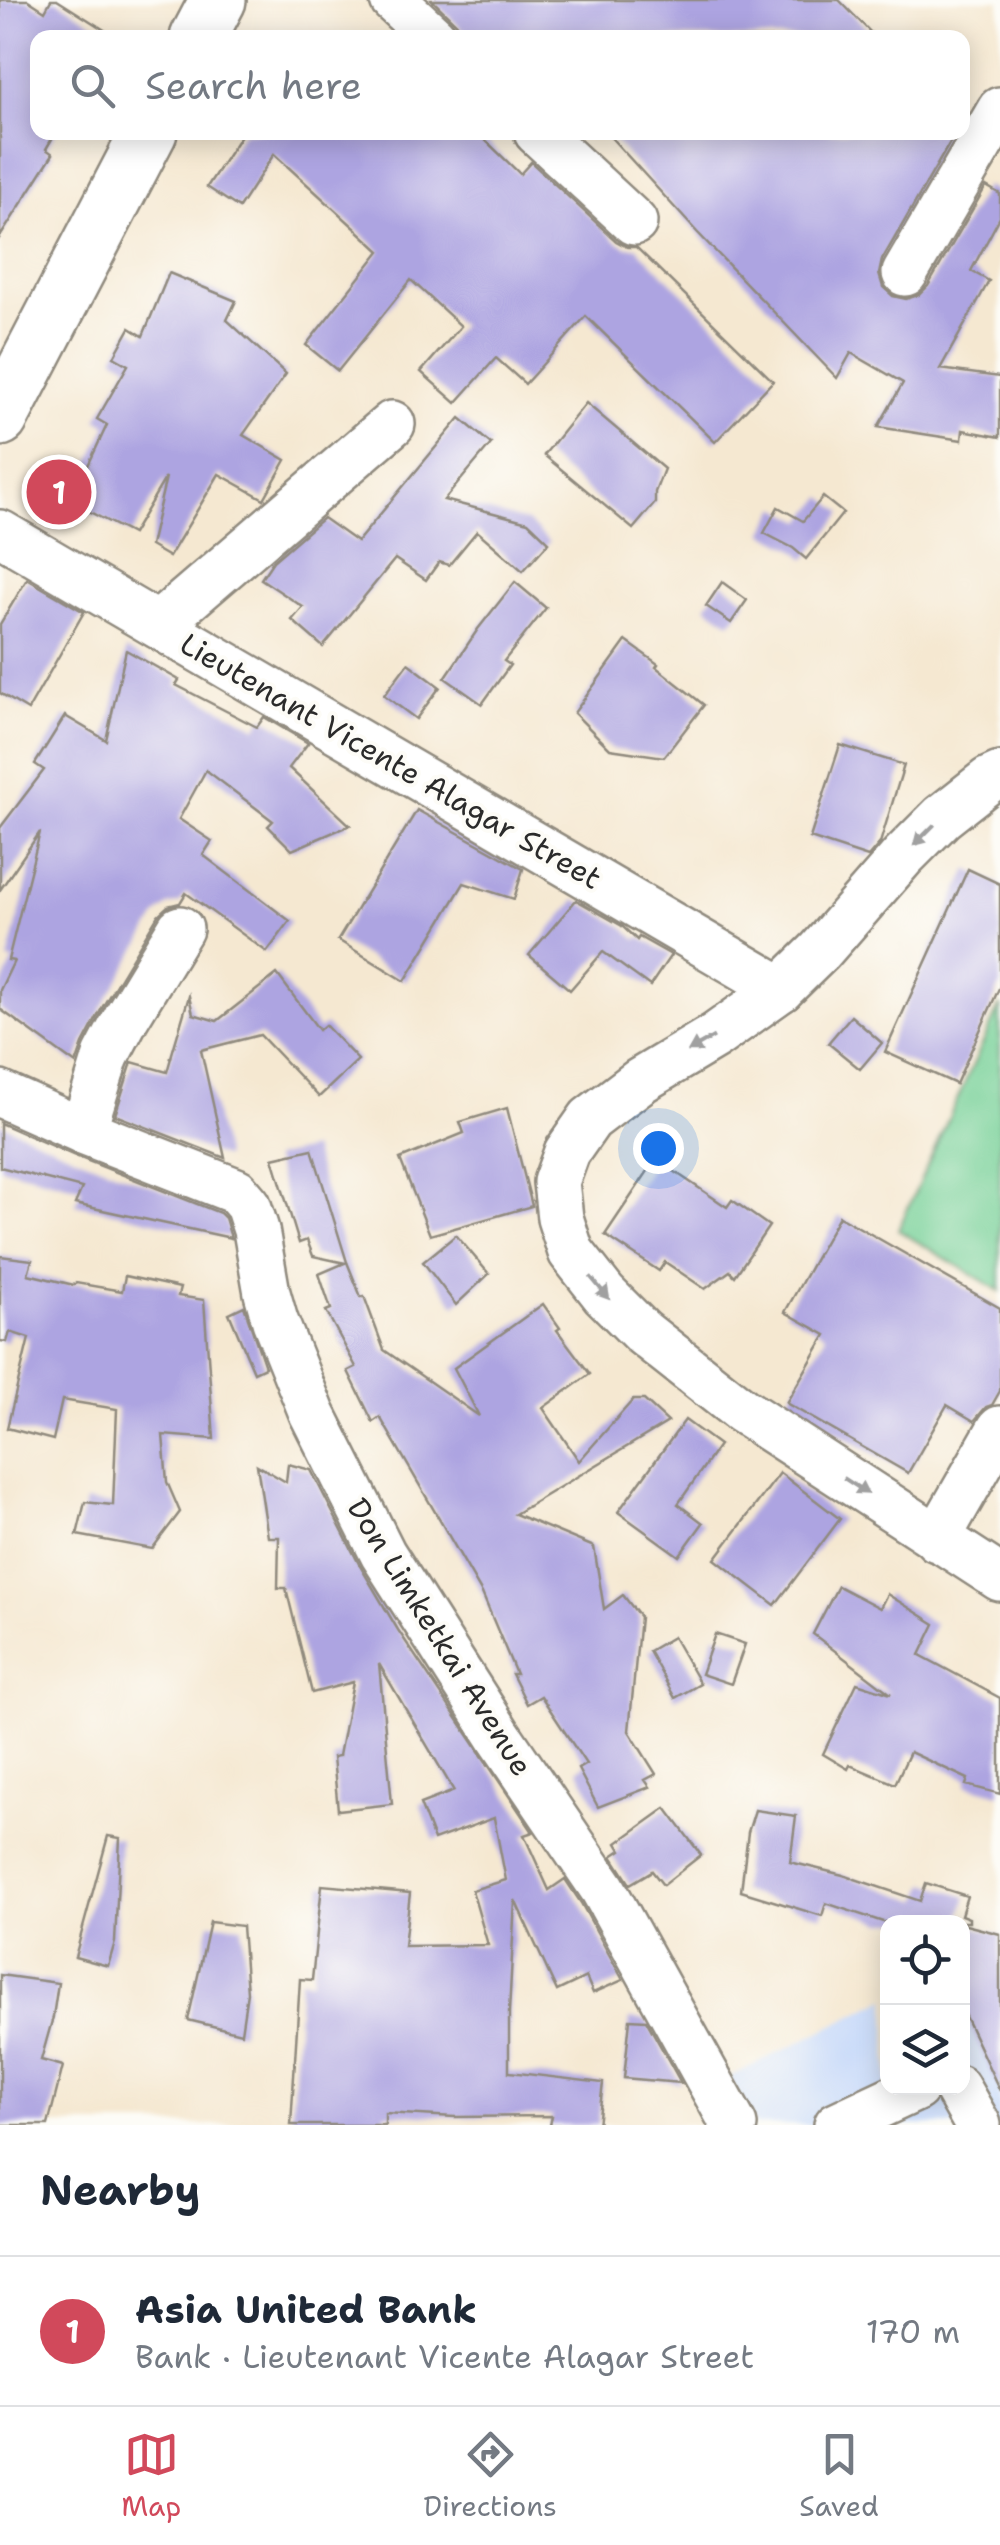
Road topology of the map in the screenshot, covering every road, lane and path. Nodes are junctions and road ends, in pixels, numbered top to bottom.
1 (218, 0) edge
2 (393, 0) edge
3 (202, 30) edge
4 (425, 30) edge
5 (1000, 110) edge
6 (145, 140) edge
7 (546, 140) edge
8 (634, 222) dead end
9 (905, 272) dead end
10 (0, 418) edge
11 (392, 424) dead end
12 (0, 533) edge
13 (158, 625) junction
14 (1000, 776) edge
15 (180, 930) dead end
16 (782, 988) junction
17 (0, 1094) edge
18 (83, 1130) junction
19 (1000, 1429) edge
20 (937, 1539) junction
21 (1000, 1578) edge
22 (903, 2095) edge
23 (961, 2095) edge
24 (852, 2122) edge
25 (734, 2125) edge
26 (978, 2125) edge

1 - 3 highway
2 - 4 street
5 - 9 street
6 - 10 highway
7 - 8 street
11 - 13 street
12 - 13 street, Lieutenant Vicente Alagar Street
13 - 16 street, Lieutenant Vicente Alagar Street
14 -> 16 street
15 - 18 street
16 -> 20 street
17 - 18 street, Don Limketkai Avenue
18 - 25 street, Don Limketkai Avenue
19 - 20 street
20 - 21 street
22 - 24 street
23 - 26 street

